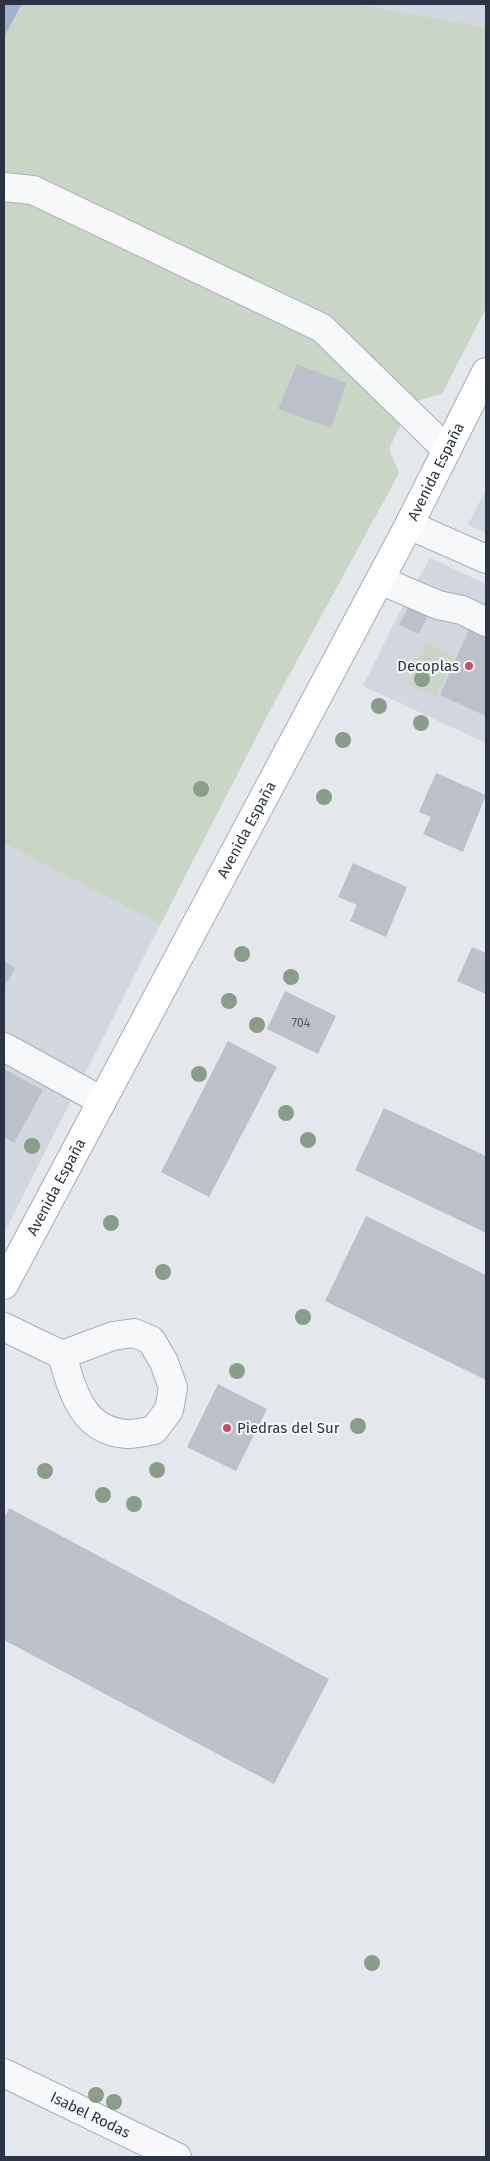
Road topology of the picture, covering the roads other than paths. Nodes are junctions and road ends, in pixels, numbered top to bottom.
1 (4, 186) edge
2 (486, 372) edge
3 (446, 450) junction
4 (409, 525) junction
5 (486, 559) edge
6 (380, 580) junction
7 (486, 622) edge
8 (4, 1047) edge
9 (102, 1101) junction
10 (4, 1285) edge
11 (4, 1327) edge
12 (62, 1355) dead end
13 (4, 2073) edge
14 (177, 2157) edge

1 - 3 street
2 - 3 main road, Avenida España
3 - 4 main road, Avenida España
4 - 5 street
4 - 6 main road, Avenida España
6 - 7 street
6 - 9 main road, Avenida España
8 - 9 street
9 - 10 main road, Avenida España
11 - 12 street
13 - 14 street, Isabel Rodas

